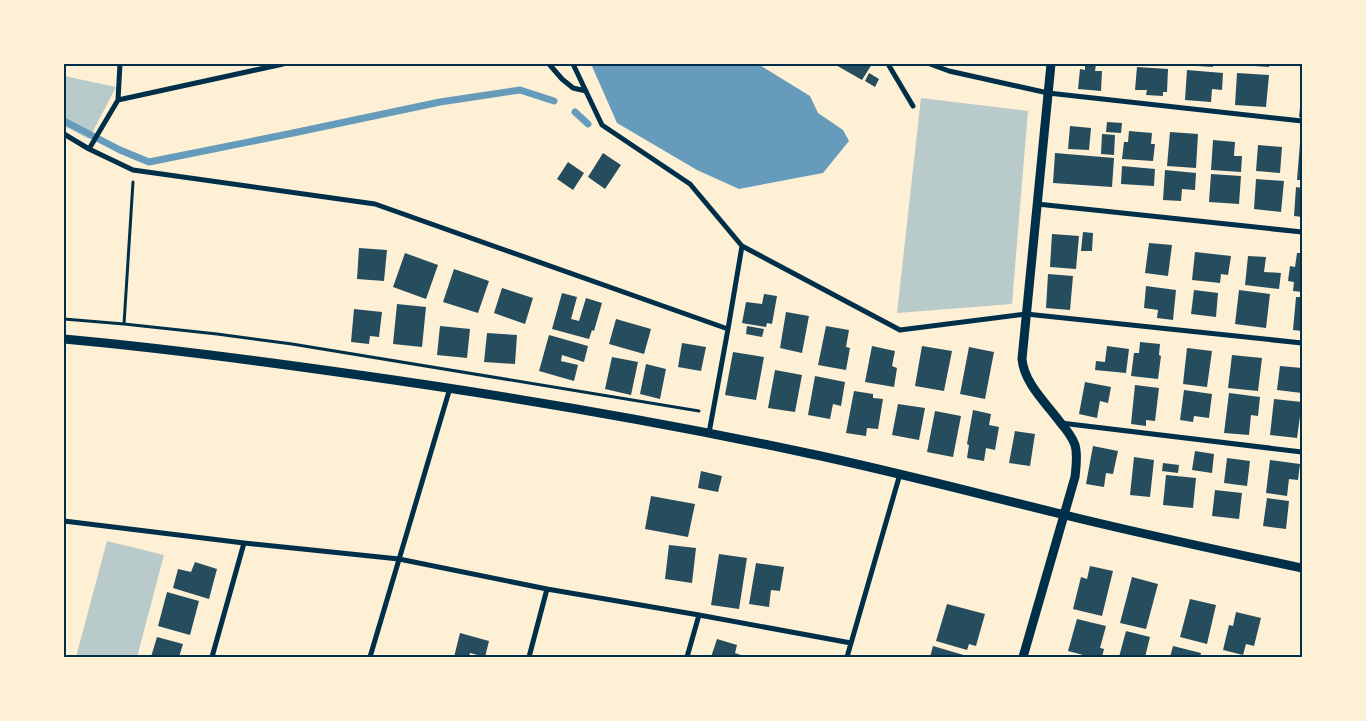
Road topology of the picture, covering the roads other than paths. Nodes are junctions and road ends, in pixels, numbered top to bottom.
1 (120, 64) edge
2 (283, 64) edge
3 (549, 64) edge
4 (573, 64) edge
5 (888, 64) edge
6 (930, 64) edge
7 (1051, 64) edge
8 (586, 91) junction
9 (1048, 93) junction
10 (118, 100) junction
11 (913, 106) dead end
12 (1302, 121) edge
13 (64, 134) edge
14 (90, 149) junction
15 (1037, 204) junction
16 (1302, 232) edge
17 (742, 246) junction
18 (1026, 314) junction
19 (728, 329) junction
20 (64, 339) edge
21 (1302, 343) edge
22 (450, 388) junction
23 (1061, 422) junction
24 (708, 433) junction
25 (1302, 452) edge
26 (900, 474) junction
27 (1064, 515) junction
28 (64, 521) edge
29 (244, 543) junction
30 (399, 559) junction
31 (1302, 568) edge
32 (547, 589) junction
33 (699, 615) junction
34 (851, 643) junction
35 (212, 657) edge
36 (370, 657) edge
37 (529, 657) edge
38 (687, 657) edge
39 (847, 657) edge
40 (1023, 657) edge

1 - 10 street
2 - 10 street
3 - 8 street
4 - 8 street
5 - 11 street
6 - 9 street
7 - 9 street
8 - 17 street
9 - 12 street
9 - 15 street
10 - 14 street
13 - 14 street
14 - 19 street
15 - 16 street
15 - 18 street
17 - 18 street
17 - 19 street
18 - 21 street
18 - 23 street
19 - 24 street
20 - 22 street
22 - 24 street
22 - 30 street
23 - 25 street
23 - 27 street
24 - 26 street
26 - 27 street
26 - 34 street
27 - 31 street
27 - 40 street
28 - 29 street
29 - 30 street
29 - 35 street
30 - 32 street
30 - 36 street
32 - 33 street
32 - 37 street
33 - 34 street
33 - 38 street
34 - 39 street

